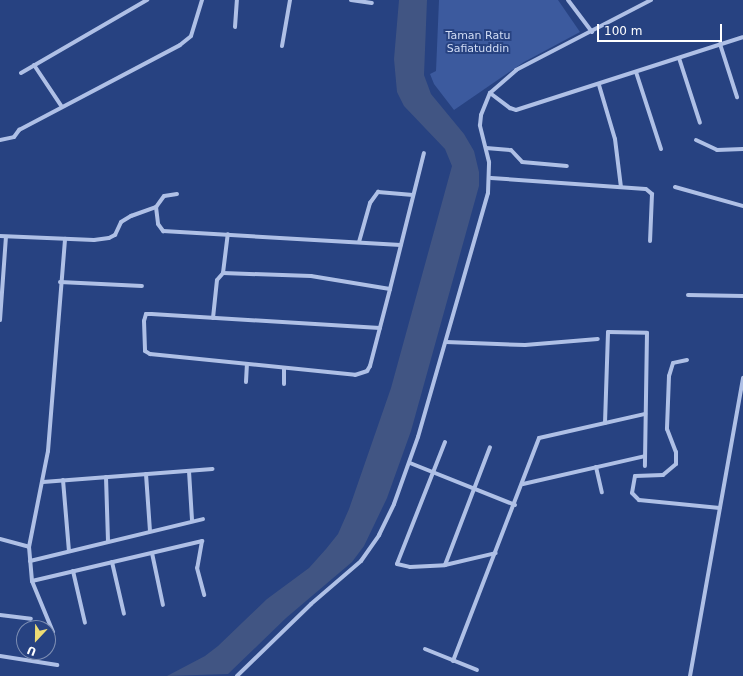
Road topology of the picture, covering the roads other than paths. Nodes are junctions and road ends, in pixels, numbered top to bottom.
1 (147, 0) edge
2 (202, 0) edge
3 (237, 0) edge
4 (290, 0) edge
5 (351, 0) edge
6 (568, 0) edge
7 (651, 0) edge
8 (366, 1) edge
9 (372, 3) dead end
10 (235, 27) dead end
11 (592, 32) junction
12 (743, 37) edge
13 (720, 44) junction
14 (282, 46) dead end
15 (679, 58) junction
16 (34, 65) junction
17 (21, 72) dead end
18 (636, 72) junction
19 (598, 85) junction
20 (490, 93) junction
21 (737, 97) dead end
22 (62, 107) junction
23 (700, 123) dead end
24 (0, 140) edge
25 (696, 140) dead end
26 (486, 148) junction
27 (661, 149) dead end
28 (743, 149) edge
29 (424, 153) dead end
30 (567, 166) dead end
31 (490, 178) junction
32 (621, 187) junction
33 (675, 187) dead end
34 (177, 194) dead end
35 (413, 195) junction
36 (743, 206) edge
37 (156, 207) junction
38 (228, 234) junction
39 (0, 236) edge
40 (6, 237) junction
41 (65, 239) junction
42 (650, 241) dead end
43 (359, 242) junction
44 (401, 245) junction
45 (223, 273) junction
46 (60, 282) junction
47 (142, 286) dead end
48 (390, 289) junction
49 (688, 295) dead end
50 (743, 296) edge
51 (213, 318) junction
52 (0, 320) edge
53 (380, 328) junction
54 (598, 339) dead end
55 (446, 342) junction
56 (687, 360) dead end
57 (247, 364) junction
58 (284, 368) junction
59 (743, 378) edge
60 (246, 382) dead end
61 (284, 384) dead end
62 (741, 397) edge
63 (645, 414) junction
64 (605, 423) junction
65 (445, 442) dead end
66 (490, 447) dead end
67 (645, 456) junction
68 (410, 463) junction
69 (645, 466) dead end
70 (596, 468) junction
71 (213, 469) dead end
72 (189, 471) junction
73 (433, 472) junction
74 (146, 474) junction
75 (106, 477) junction
76 (63, 480) junction
77 (43, 482) junction
78 (523, 484) junction
79 (474, 488) junction
80 (602, 492) dead end
81 (516, 505) junction
82 (720, 508) junction
83 (203, 519) dead end
84 (192, 520) junction
85 (150, 531) junction
86 (0, 539) edge
87 (108, 541) junction
88 (29, 547) junction
89 (69, 551) junction
90 (152, 553) junction
91 (496, 553) junction
92 (30, 561) junction
93 (112, 562) junction
94 (445, 565) junction
95 (73, 571) junction
96 (32, 580) junction
97 (204, 595) dead end
98 (163, 605) dead end
99 (124, 614) dead end
100 (0, 615) edge
101 (31, 620) dead end
102 (48, 620) edge
103 (85, 623) dead end
104 (425, 649) dead end
105 (0, 656) edge
106 (453, 661) junction
107 (57, 665) dead end
108 (477, 670) dead end
109 (237, 676) edge
110 (690, 676) edge

1 - 16 street
2 - 22 street
3 - 10 street
4 - 14 street
5 - 8 street
6 - 11 street
7 - 11 street
8 - 9 street
11 - 20 street
12 - 13 street
13 - 15 street
13 - 21 street
15 - 18 street
15 - 23 street
16 - 17 street
16 - 22 street
18 - 19 street
18 - 27 street
19 - 20 street
19 - 32 street
20 - 26 street
22 - 24 street
25 - 28 street
26 - 30 street
26 - 31 street
29 - 35 street
31 - 32 street
31 - 55 street
32 - 42 street
33 - 36 street
34 - 37 street
35 - 43 street
35 - 44 street
37 - 38 street
37 - 41 street
38 - 43 street
38 - 45 street
39 - 40 street
40 - 41 street
40 - 52 street
41 - 46 street
43 - 44 street
44 - 48 street
45 - 48 street
45 - 51 street
46 - 47 street
46 - 77 street
48 - 53 street
49 - 50 street
51 - 53 street
51 - 57 street
53 - 58 street
54 - 55 street
55 - 68 street
56 - 82 street
57 - 58 street
57 - 60 street
58 - 61 street
59 - 62 street
62 - 82 street
63 - 64 street
63 - 64 street
63 - 67 street
64 - 78 street
65 - 73 street
66 - 79 street
67 - 69 street
67 - 70 street
68 - 73 street
68 - 109 street
70 - 78 street
70 - 80 street
71 - 72 street
72 - 74 street
72 - 84 street
73 - 79 street
73 - 94 street
74 - 75 street
74 - 85 street
75 - 76 street
75 - 87 street
76 - 77 street
76 - 89 street
77 - 88 street
78 - 81 street
79 - 81 street
79 - 94 street
81 - 91 street
82 - 110 street
83 - 84 street
84 - 85 street
85 - 87 street
86 - 88 street
87 - 89 street
88 - 92 street
89 - 92 street
90 - 93 street
90 - 97 street
90 - 98 street
91 - 94 street
91 - 106 street
92 - 96 street
93 - 95 street
93 - 99 street
95 - 96 street
95 - 103 street
96 - 102 street
100 - 101 street
104 - 106 street
105 - 107 street
106 - 108 street

